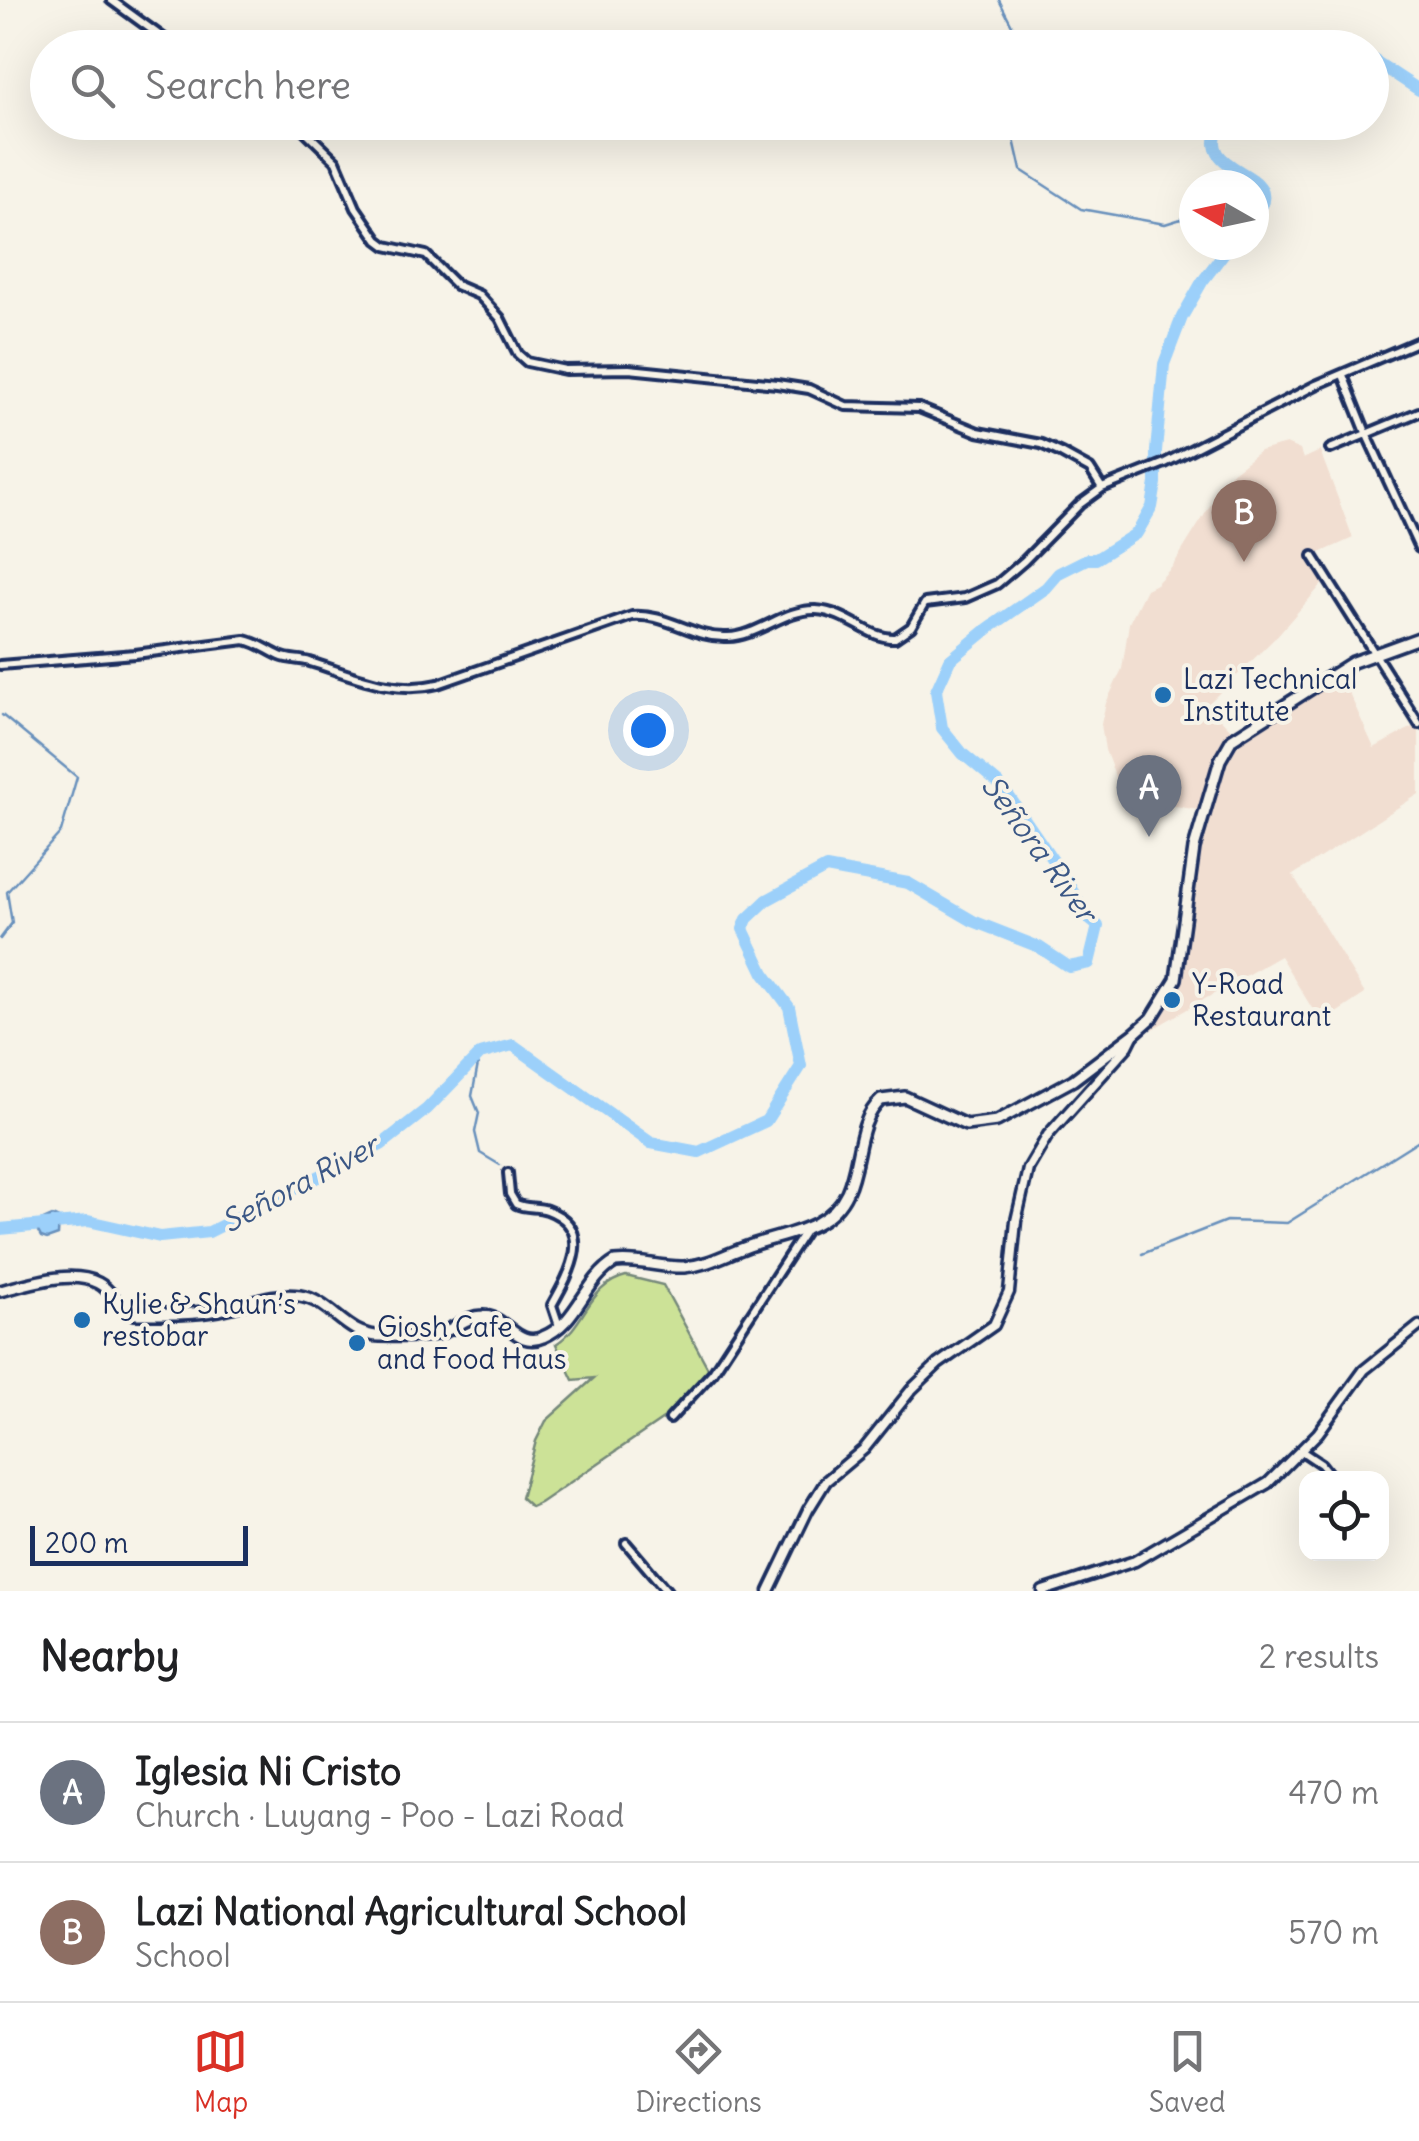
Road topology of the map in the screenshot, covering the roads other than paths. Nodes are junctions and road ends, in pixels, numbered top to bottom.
1 (111, 0) edge
2 (152, 30) edge
3 (314, 140) edge
4 (1419, 342) edge
5 (1343, 375) junction
6 (1419, 412) edge
7 (1366, 435) junction
8 (1330, 449) dead end
9 (1102, 488) junction
10 (1419, 548) edge
11 (1312, 556) dead end
12 (1419, 638) edge
13 (1376, 652) junction
14 (0, 665) edge
15 (1419, 724) edge
16 (1134, 1034) junction
17 (508, 1173) dead end
18 (806, 1230) junction
19 (0, 1291) edge
20 (1419, 1326) edge
21 (560, 1328) junction
22 (670, 1419) dead end
23 (1300, 1450) junction
24 (1326, 1471) edge
25 (626, 1543) dead end
26 (667, 1591) edge
27 (768, 1591) edge
28 (1043, 1591) edge

1 - 2 street
3 - 9 street
4 - 5 street
5 - 7 street
5 - 9 street
6 - 7 street
7 - 8 street
7 - 10 street
9 - 14 street
11 - 13 street
12 - 13 main road
13 - 15 street
13 - 16 main road
16 - 18 main road
16 - 27 street
17 - 21 street
18 - 21 main road
18 - 22 street
19 - 21 main road
20 - 23 street
23 - 24 street
23 - 28 street
25 - 26 street

